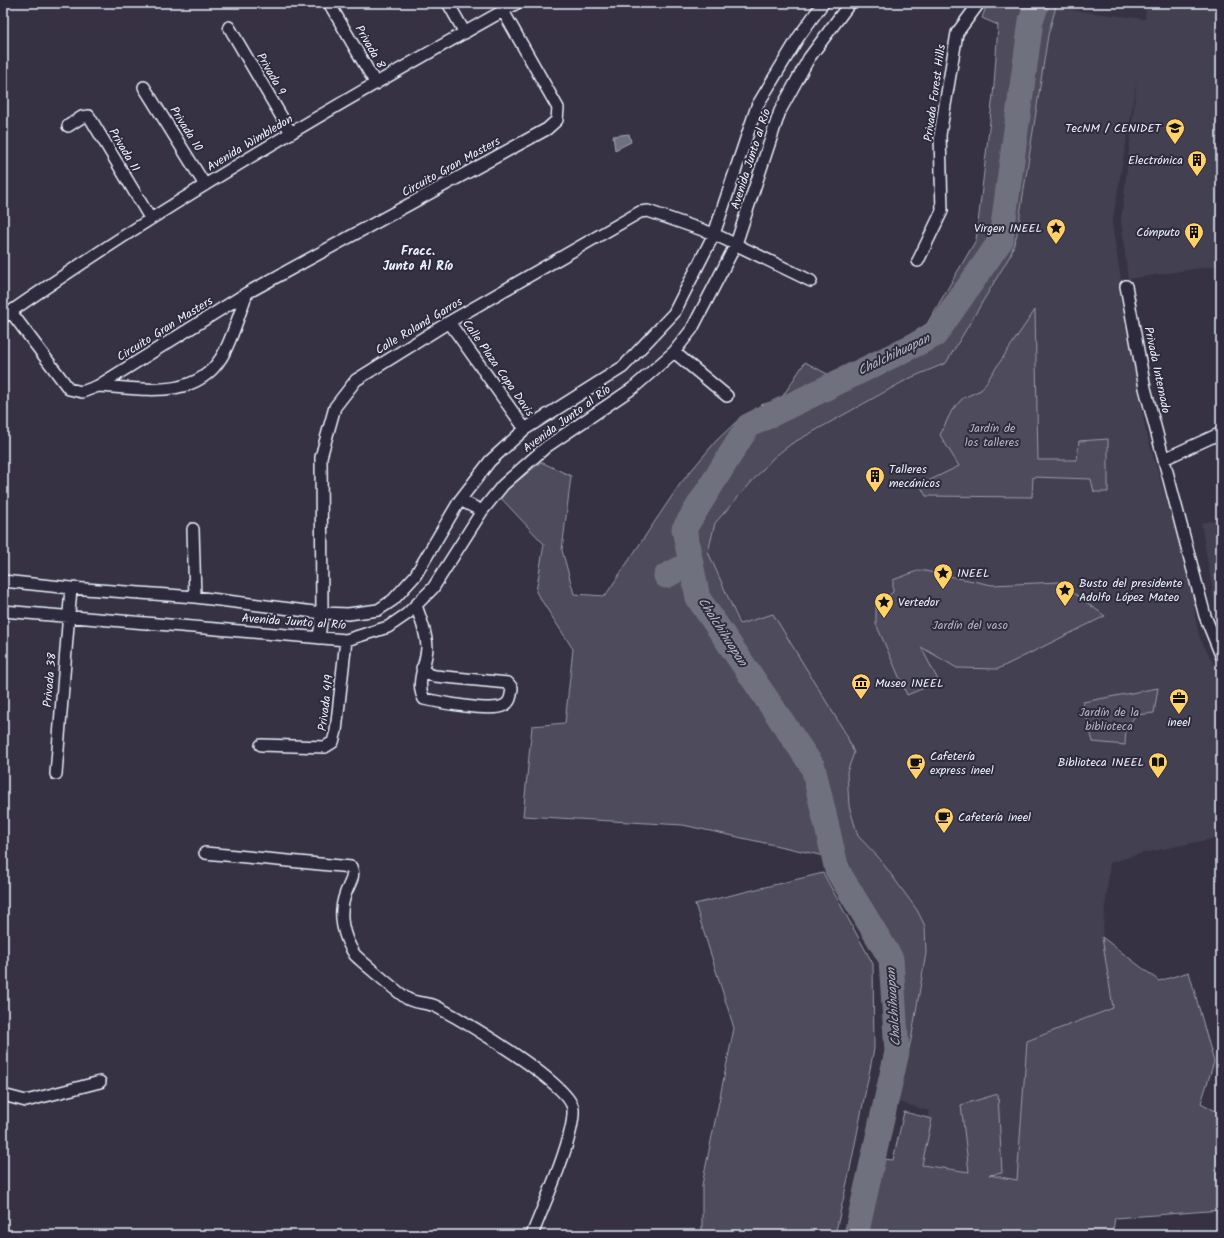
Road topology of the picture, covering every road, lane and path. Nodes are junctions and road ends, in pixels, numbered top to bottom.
1 (329, 3) edge
2 (448, 3) edge
3 (518, 3) edge
4 (822, 3) edge
5 (850, 3) edge
6 (979, 3) edge
7 (503, 11) junction
8 (229, 27) dead end
9 (465, 33) junction
10 (376, 84) junction
11 (144, 87) dead end
12 (68, 126) dead end
13 (291, 133) junction
14 (205, 185) junction
15 (150, 218) junction
16 (714, 234) junction
17 (736, 244) junction
18 (918, 261) dead end
19 (811, 281) dead end
20 (1126, 286) dead end
21 (247, 293) junction
22 (7, 314) edge
23 (449, 322) junction
24 (674, 352) junction
25 (98, 386) junction
26 (727, 396) dead end
27 (525, 429) junction
28 (1221, 433) edge
29 (1164, 459) junction
30 (460, 500) junction
31 (482, 511) junction
32 (193, 529) dead end
33 (3, 581) edge
34 (71, 588) junction
35 (195, 597) junction
36 (416, 605) junction
37 (3, 611) edge
38 (322, 613) junction
39 (68, 617) junction
40 (319, 638) junction
41 (346, 640) junction
42 (1221, 655) edge
43 (422, 668) junction
44 (261, 745) dead end
45 (56, 774) dead end
46 (204, 853) dead end
47 (100, 1082) dead end
48 (3, 1095) edge
49 (532, 1235) edge

1 - 10 street, Privada 8
2 - 9 street
3 - 7 street, Avenida Wimbledon
4 - 16 street, Avenida Junto al Río
5 - 17 street, Avenida Junto al Río
6 - 18 street, Privada Forest Hills
7 - 9 street, Avenida Wimbledon
7 - 21 street, Circuito Gran Masters
8 - 13 street, Privada 9
9 - 10 street, Avenida Wimbledon
10 - 13 street, Avenida Wimbledon
11 - 14 street, Privada 10
12 - 15 street, Privada 11
13 - 14 street, Avenida Wimbledon
14 - 15 street, Avenida Wimbledon
15 - 22 street, Avenida Wimbledon
16 - 17 street, Calle Roland Garros
16 - 23 street, Calle Roland Garros
16 - 27 street, Avenida Junto al Río
17 - 19 street, Calle Roland Garros
17 - 24 street, Avenida Junto al Río
20 - 29 street, Privada Internado
21 - 25 street, Circuito Gran Masters
21 - 25 street, Circuito Gran Masters
22 - 25 street, Circuito Gran Masters
23 - 27 street, Calle Plaza Copa Davis
23 - 38 street, Calle Roland Garros
24 - 26 street
24 - 31 street, Avenida Junto al Río
27 - 30 street, Avenida Junto al Río
28 - 29 street
29 - 42 street, Privada Internado
30 - 31 street
30 - 38 street, Avenida Junto al Río
31 - 36 street, Avenida Junto al Río
32 - 35 street
33 - 34 street, Avenida Junto al Río
34 - 35 street, Avenida Junto al Río
34 - 39 street, Privada 38
35 - 38 street, Avenida Junto al Río
36 - 41 street, Avenida Junto al Río
36 - 43 street
37 - 39 street, Avenida Junto al Río
38 - 40 street, Calle Roland Garros
39 - 40 street, Avenida Junto al Río
39 - 45 street, Privada 38
40 - 41 street, Avenida Junto al Río
41 - 44 street, Privada 419
43 - 43 street
46 - 49 street
47 - 48 street

